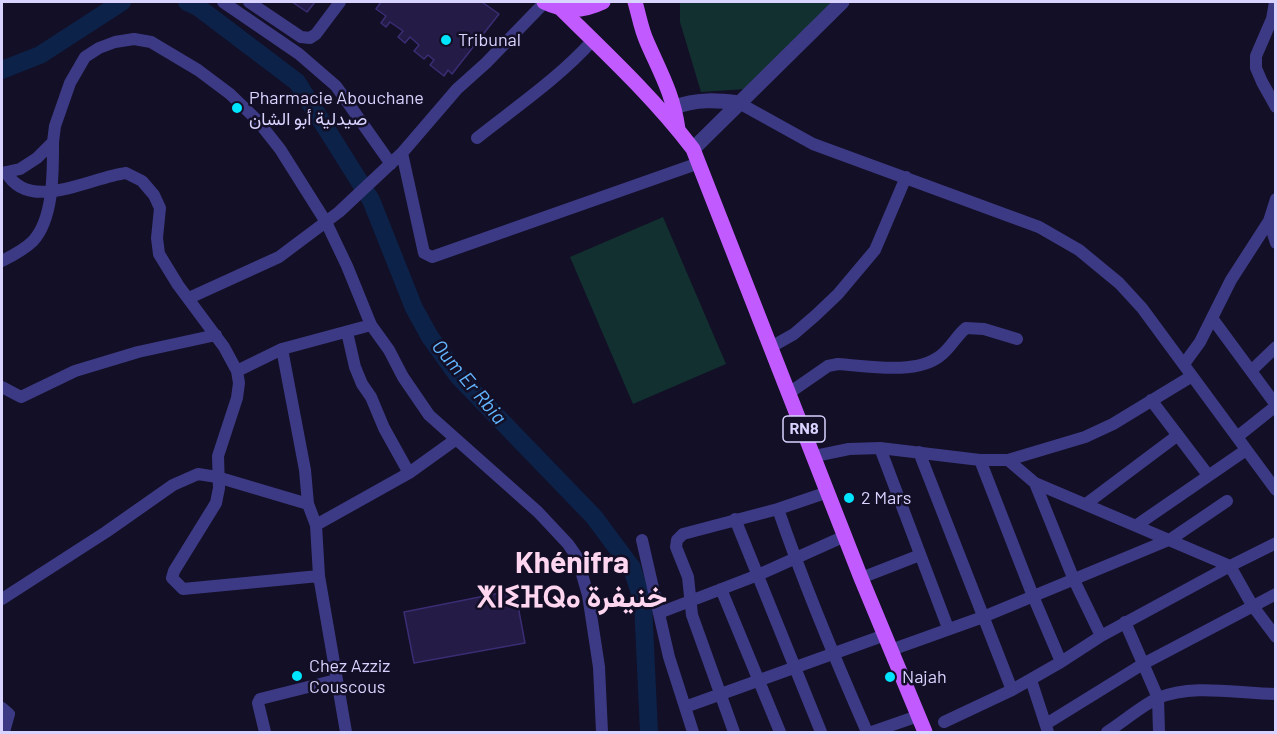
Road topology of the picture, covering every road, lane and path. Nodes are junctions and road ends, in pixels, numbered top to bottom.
1 (223, 2) edge
2 (249, 2) edge
3 (340, 2) edge
4 (544, 2) edge
5 (603, 2) edge
6 (635, 2) edge
7 (842, 2) edge
8 (1275, 2) edge
9 (561, 9) junction
10 (593, 40) junction
11 (739, 103) junction
12 (675, 107) junction
13 (1275, 107) edge
14 (678, 129) junction
15 (477, 138) dead end
16 (53, 142) junction
17 (402, 153) junction
18 (696, 156) junction
19 (388, 167) junction
20 (4, 172) edge
21 (906, 177) junction
22 (51, 191) junction
23 (1275, 199) edge
24 (326, 222) junction
25 (1269, 222) junction
26 (1275, 243) edge
27 (2, 261) edge
28 (189, 298) junction
29 (1212, 318) junction
30 (371, 325) junction
31 (347, 332) junction
32 (216, 335) junction
33 (1017, 339) dead end
34 (771, 347) junction
35 (1275, 347) edge
36 (282, 349) junction
37 (1184, 364) junction
38 (237, 371) junction
39 (1251, 371) junction
40 (1192, 376) junction
41 (2, 387) edge
42 (789, 393) junction
43 (1151, 400) junction
44 (1275, 405) edge
45 (1178, 435) junction
46 (1236, 437) junction
47 (455, 440) junction
48 (880, 448) junction
49 (1246, 450) junction
50 (919, 452) junction
51 (814, 456) junction
52 (980, 460) junction
53 (1008, 460) junction
54 (410, 473) junction
55 (1208, 475) junction
56 (217, 477) junction
57 (1035, 483) junction
58 (1275, 490) edge
59 (828, 492) junction
60 (1227, 501) dead end
61 (308, 504) junction
62 (1086, 504) junction
63 (778, 509) junction
64 (735, 519) junction
65 (316, 525) junction
66 (1137, 525) junction
67 (845, 536) junction
68 (1171, 539) junction
69 (642, 540) dead end
70 (1275, 543) edge
71 (920, 555) junction
72 (794, 558) junction
73 (1230, 566) junction
74 (758, 575) junction
75 (319, 576) junction
76 (861, 578) junction
77 (1074, 580) junction
78 (722, 589) junction
79 (1275, 594) edge
80 (1032, 596) junction
81 (2, 599) edge
82 (691, 602) junction
83 (1252, 605) junction
84 (659, 613) junction
85 (983, 617) junction
86 (1125, 622) junction
87 (948, 628) junction
88 (1101, 636) junction
89 (1275, 637) edge
90 (888, 643) junction
91 (833, 654) junction
92 (1061, 662) junction
93 (1143, 664) junction
94 (795, 669) junction
95 (336, 680) junction
96 (1031, 680) junction
97 (758, 682) junction
98 (1012, 690) junction
99 (1275, 694) edge
100 (720, 695) junction
101 (1158, 699) junction
102 (685, 707) junction
103 (2, 708) edge
104 (918, 716) junction
105 (944, 722) dead end
106 (1047, 728) edge
107 (4, 732) edge
108 (265, 732) edge
109 (346, 732) edge
110 (602, 732) edge
111 (693, 732) edge
112 (734, 732) edge
113 (780, 732) edge
114 (821, 732) edge
115 (867, 732) edge
116 (872, 732) edge
117 (925, 732) edge
118 (1107, 732) edge
119 (1159, 732) edge

1 - 19 street
2 - 3 street
4 - 9 main road, RN8
4 - 17 street
5 - 9 main road, RN8
6 - 12 main road, RN8
7 - 11 street
8 - 13 street
9 - 10 main road, RN8
10 - 14 main road, RN8
10 - 15 street
11 - 12 street
11 - 18 street
11 - 21 street
12 - 14 main road, RN8
14 - 18 main road, RN8
16 - 20 street
16 - 22 street
16 - 24 street
17 - 18 street
17 - 19 street
18 - 34 main road, RN8
19 - 24 street
20 - 22 street
21 - 34 street
21 - 37 street
22 - 27 street
22 - 28 street
23 - 25 street
24 - 28 street
24 - 30 street
25 - 26 street
25 - 29 street
28 - 32 street
29 - 37 street
29 - 39 street
30 - 31 street
30 - 47 street
31 - 36 street
31 - 54 street
32 - 38 street
32 - 41 street
33 - 42 street
34 - 42 main road, RN8
35 - 39 street
36 - 38 street
36 - 61 street
37 - 40 street
38 - 56 street
39 - 44 street
40 - 43 street
40 - 46 street
42 - 51 main road, RN8
43 - 45 street
43 - 53 street
44 - 46 street
45 - 55 street
45 - 62 street
46 - 49 street
47 - 54 street
47 - 110 street
48 - 50 street
48 - 51 street
48 - 71 street
49 - 55 street
49 - 58 street
50 - 52 street
50 - 85 street
51 - 59 main road, RN8
52 - 53 street
52 - 80 street
53 - 57 street
54 - 65 street
55 - 66 street
56 - 61 street
56 - 75 street
56 - 81 street
57 - 62 street
57 - 77 street
59 - 63 street
59 - 67 main road, RN8
60 - 68 street
61 - 65 street
62 - 66 street
63 - 64 street
63 - 72 street
64 - 74 street
64 - 82 street
65 - 75 street
66 - 68 street
67 - 72 street
67 - 76 main road, RN8
68 - 73 street
68 - 77 street
69 - 84 street
70 - 73 street
71 - 76 street
71 - 87 street
72 - 74 street
72 - 91 street
73 - 83 street
73 - 86 street
74 - 78 street
74 - 94 street
75 - 95 street
76 - 90 main road, RN8
77 - 80 street
77 - 88 street
78 - 82 street
78 - 97 street
79 - 83 street
80 - 85 street
80 - 92 street
82 - 84 street
82 - 100 street
83 - 89 street
83 - 93 street
84 - 102 street
85 - 87 street
85 - 98 street
86 - 88 street
86 - 93 street
87 - 90 street
88 - 92 street
90 - 91 street
90 - 104 main road, RN8
91 - 94 street
91 - 115 street
92 - 96 street
93 - 101 street
93 - 106 street
94 - 97 street
94 - 114 street
95 - 108 street
95 - 109 street
96 - 98 street
96 - 106 street
97 - 100 street
97 - 113 street
98 - 105 street
99 - 101 street
100 - 102 street
100 - 112 street
101 - 118 street
101 - 119 street
102 - 111 street
103 - 107 street
104 - 116 street
104 - 117 main road, RN8

